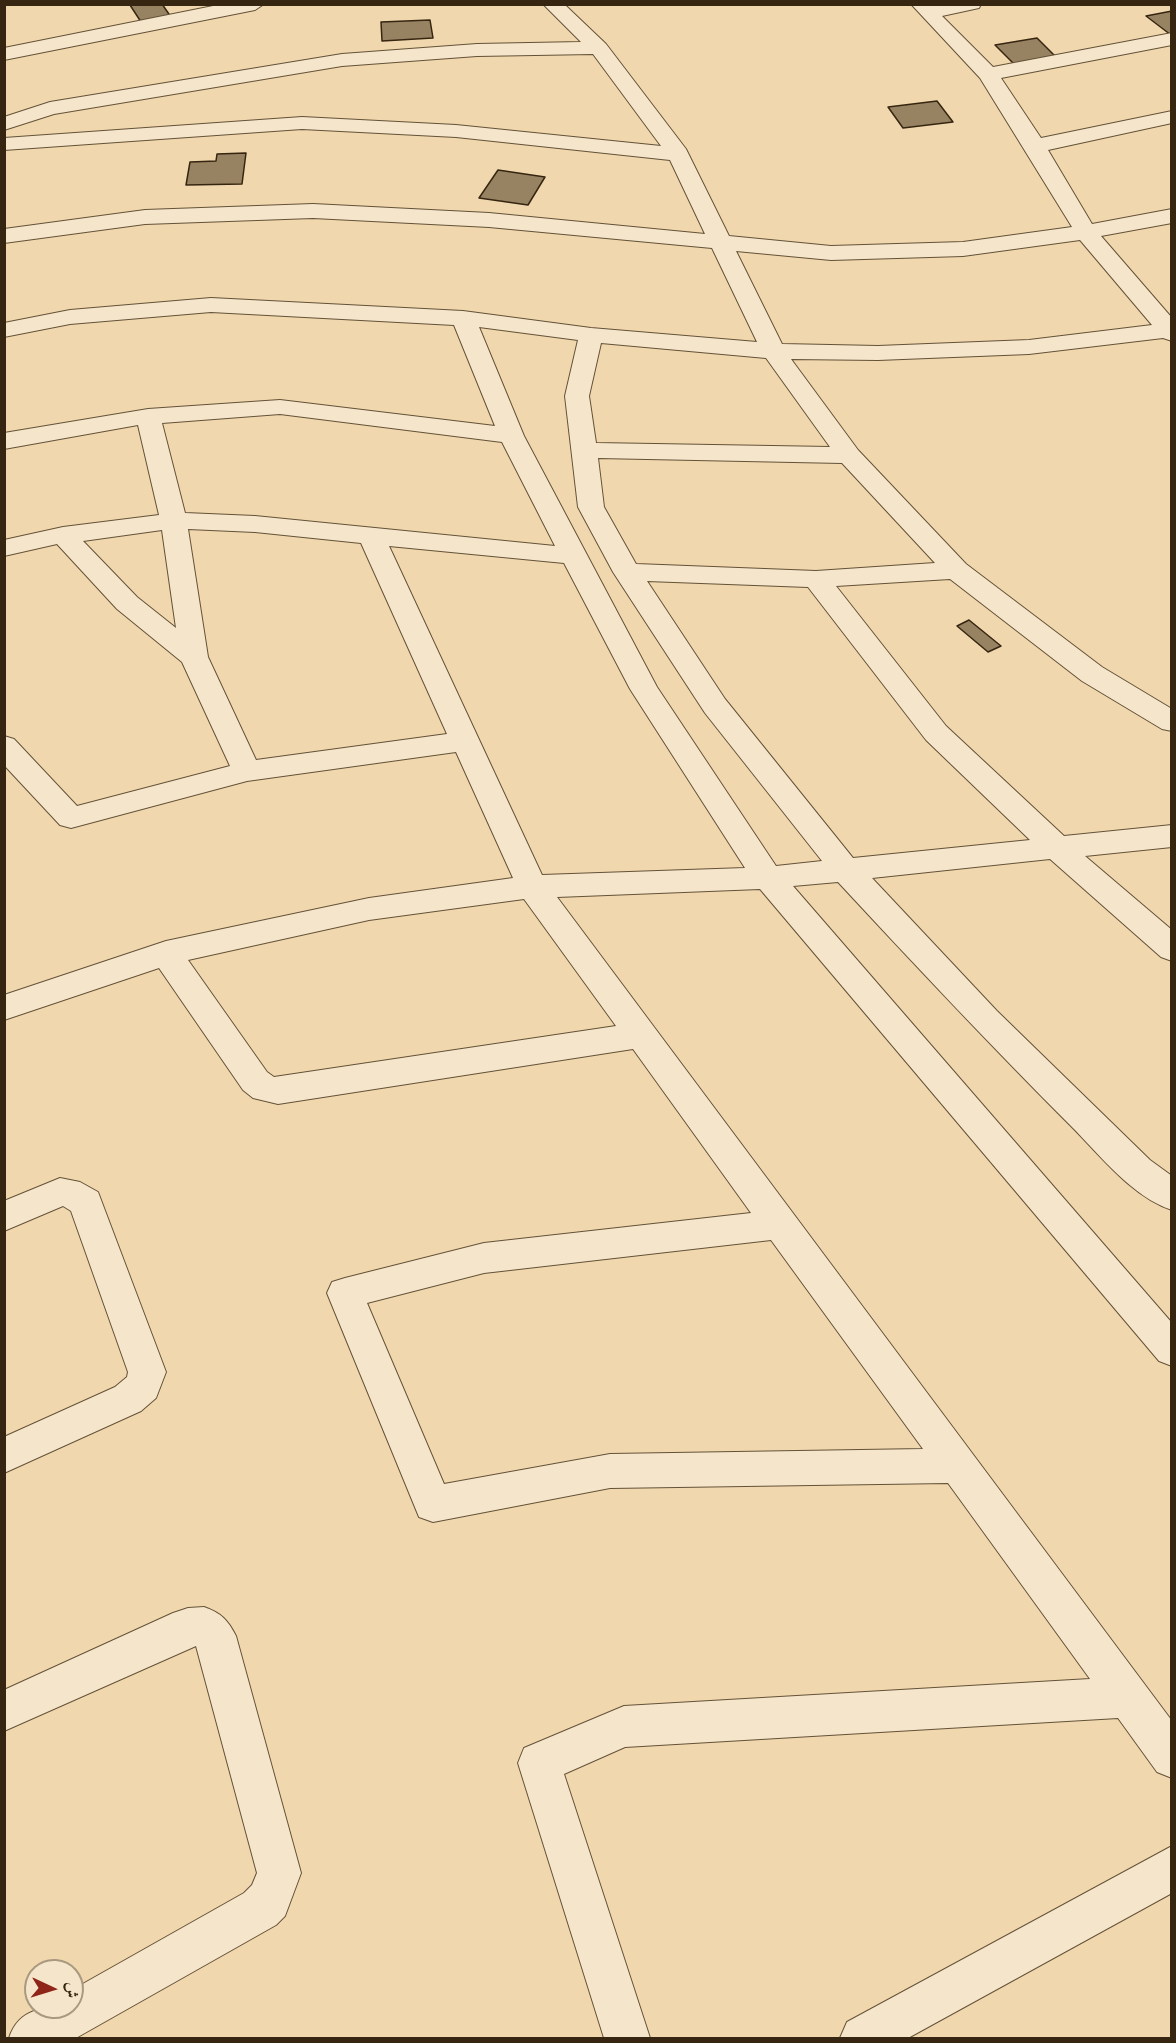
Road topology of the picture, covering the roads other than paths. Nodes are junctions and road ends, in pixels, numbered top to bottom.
1 (255, 4) edge
2 (552, 4) edge
3 (972, 4) edge
4 (925, 8) edge
5 (1172, 39) edge
6 (598, 48) junction
7 (4, 54) edge
8 (988, 74) junction
9 (1172, 117) edge
10 (4, 124) edge
11 (4, 144) edge
12 (1035, 146) junction
13 (678, 154) junction
14 (1172, 216) edge
15 (1086, 232) junction
16 (4, 236) edge
17 (720, 243) junction
18 (463, 318) junction
19 (4, 330) edge
20 (1170, 331) edge
21 (591, 335) junction
22 (773, 351) junction
23 (148, 416) junction
24 (511, 436) junction
25 (4, 441) edge
26 (582, 450) junction
27 (849, 455) junction
28 (174, 521) junction
29 (63, 535) junction
30 (371, 536) junction
31 (4, 548) edge
32 (574, 556) junction
33 (956, 570) junction
34 (627, 572) junction
35 (816, 579) junction
36 (194, 657) junction
37 (1172, 722) edge
38 (465, 741) junction
39 (4, 746) edge
40 (247, 771) junction
41 (1172, 836) edge
42 (1059, 849) junction
43 (845, 868) junction
44 (768, 878) junction
45 (532, 886) junction
46 (1172, 949) edge
47 (166, 953) junction
48 (4, 1008) edge
49 (640, 1035) junction
50 (1172, 1196) edge
51 (4, 1216) edge
52 (780, 1224) junction
53 (1172, 1350) edge
54 (4, 1456) edge
55 (957, 1466) junction
56 (1128, 1697) junction
57 (4, 1711) edge
58 (1172, 1757) edge
59 (1172, 1868) edge
60 (32, 2038) edge
61 (627, 2038) edge
62 (863, 2038) edge

1 - 7 street
2 - 6 street
3 - 4 street
4 - 8 street
5 - 8 street
6 - 10 street
6 - 13 street
8 - 12 street
9 - 12 street
11 - 13 street
12 - 15 street
13 - 17 street
14 - 15 street
15 - 17 street
15 - 20 street
16 - 17 street
17 - 22 street
18 - 19 street
18 - 21 street
18 - 24 street
20 - 22 street
21 - 22 street
21 - 26 street
22 - 27 street
23 - 24 street
23 - 25 street
23 - 28 street
24 - 32 street
26 - 27 street
26 - 34 street
27 - 33 street
28 - 29 street
28 - 30 street
28 - 36 street
29 - 31 street
29 - 36 street
30 - 32 street
30 - 38 street
32 - 44 street
33 - 35 street
33 - 37 street
34 - 35 street
34 - 43 street
35 - 42 street
36 - 40 street
38 - 40 street
38 - 45 street
39 - 40 street
41 - 42 street
42 - 43 street
42 - 46 street
43 - 44 street
43 - 50 street
44 - 45 street
44 - 53 street
45 - 47 street
45 - 49 street
47 - 48 street
47 - 49 street
49 - 52 street
51 - 54 street
52 - 55 street
52 - 55 street
55 - 56 street
56 - 58 street
56 - 61 street
57 - 60 street
59 - 62 street

